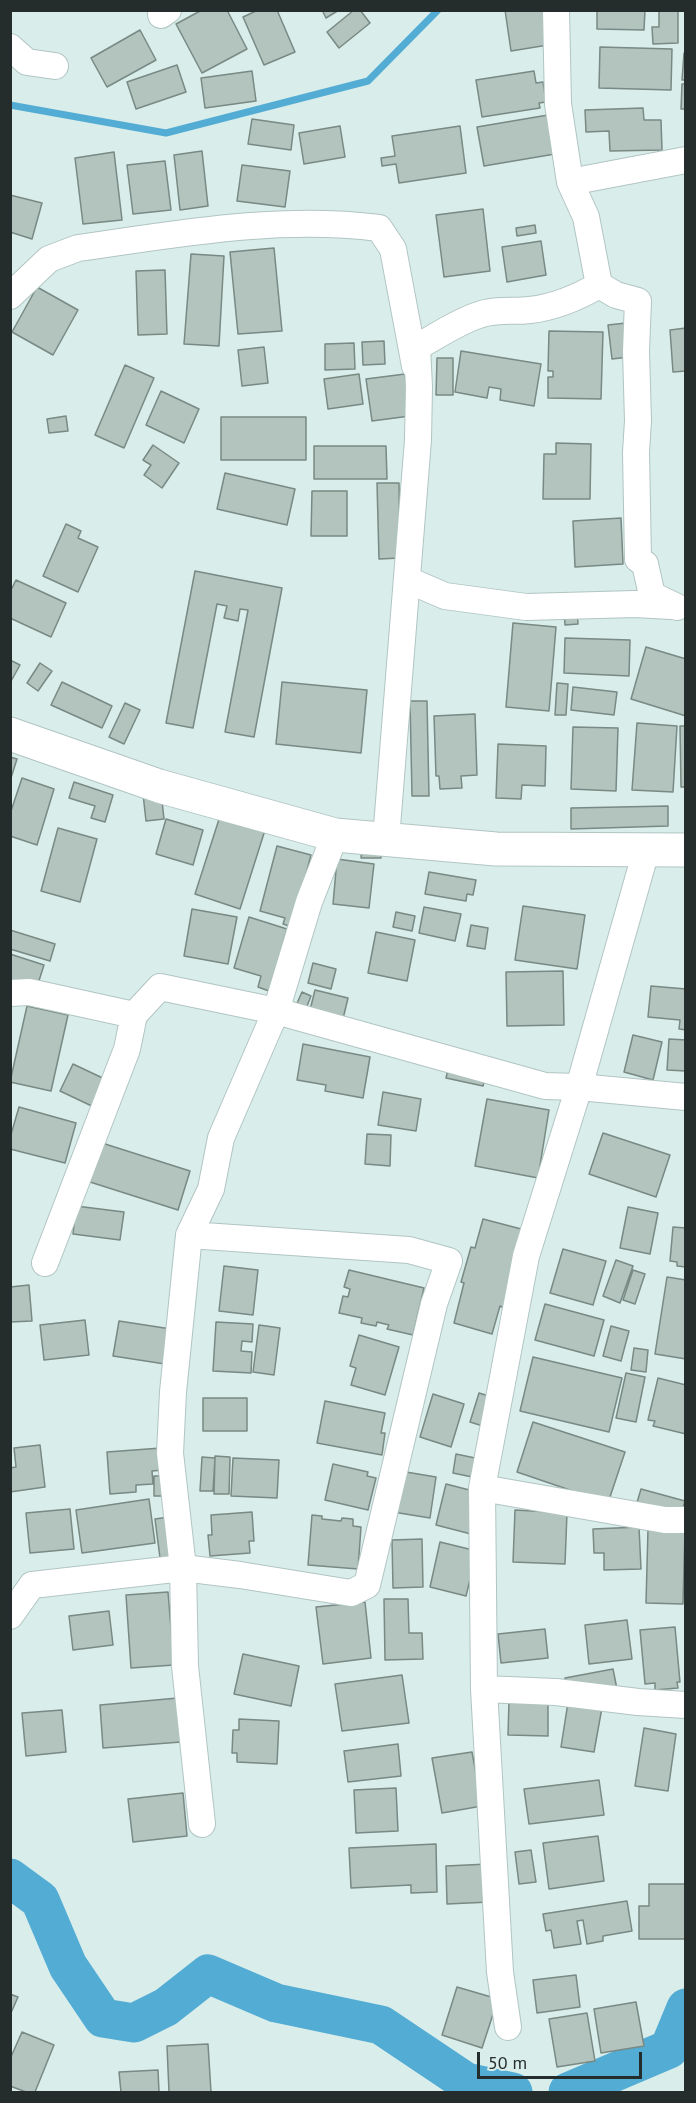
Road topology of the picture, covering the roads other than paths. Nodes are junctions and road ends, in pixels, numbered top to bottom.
1 (556, 10) edge
2 (10, 47) edge
3 (54, 66) dead end
4 (686, 160) edge
5 (570, 182) junction
6 (599, 285) junction
7 (10, 296) edge
8 (419, 387) junction
9 (638, 559) junction
10 (408, 580) junction
11 (445, 596) junction
12 (635, 603) junction
13 (681, 607) edge
14 (403, 613) junction
15 (10, 734) edge
16 (335, 835) junction
17 (386, 839) junction
18 (686, 850) edge
19 (646, 851) junction
20 (10, 993) edge
21 (276, 1011) junction
22 (134, 1015) junction
23 (579, 1087) junction
24 (686, 1097) edge
25 (189, 1235) junction
26 (45, 1263) dead end
27 (483, 1488) junction
28 (686, 1520) edge
29 (183, 1568) junction
30 (10, 1616) edge
31 (484, 1689) junction
32 (686, 1705) edge
33 (202, 1824) dead end
34 (508, 2027) dead end

1 - 5 street
2 - 3 street
4 - 5 street
5 - 6 street
6 - 8 street
6 - 9 street
7 - 8 street
8 - 10 street
9 - 12 street
9 - 13 street
10 - 11 street
10 - 14 street
11 - 12 street
11 - 14 street
12 - 13 street
14 - 17 street
15 - 16 street
16 - 17 street
16 - 21 street
17 - 19 street
18 - 19 street
19 - 23 street
20 - 22 street
21 - 22 street
21 - 23 street
21 - 25 street
22 - 26 street
23 - 24 street
23 - 27 street
25 - 29 street
25 - 29 street
27 - 28 street
27 - 31 street
29 - 30 street
29 - 33 street
31 - 32 street
31 - 34 street

